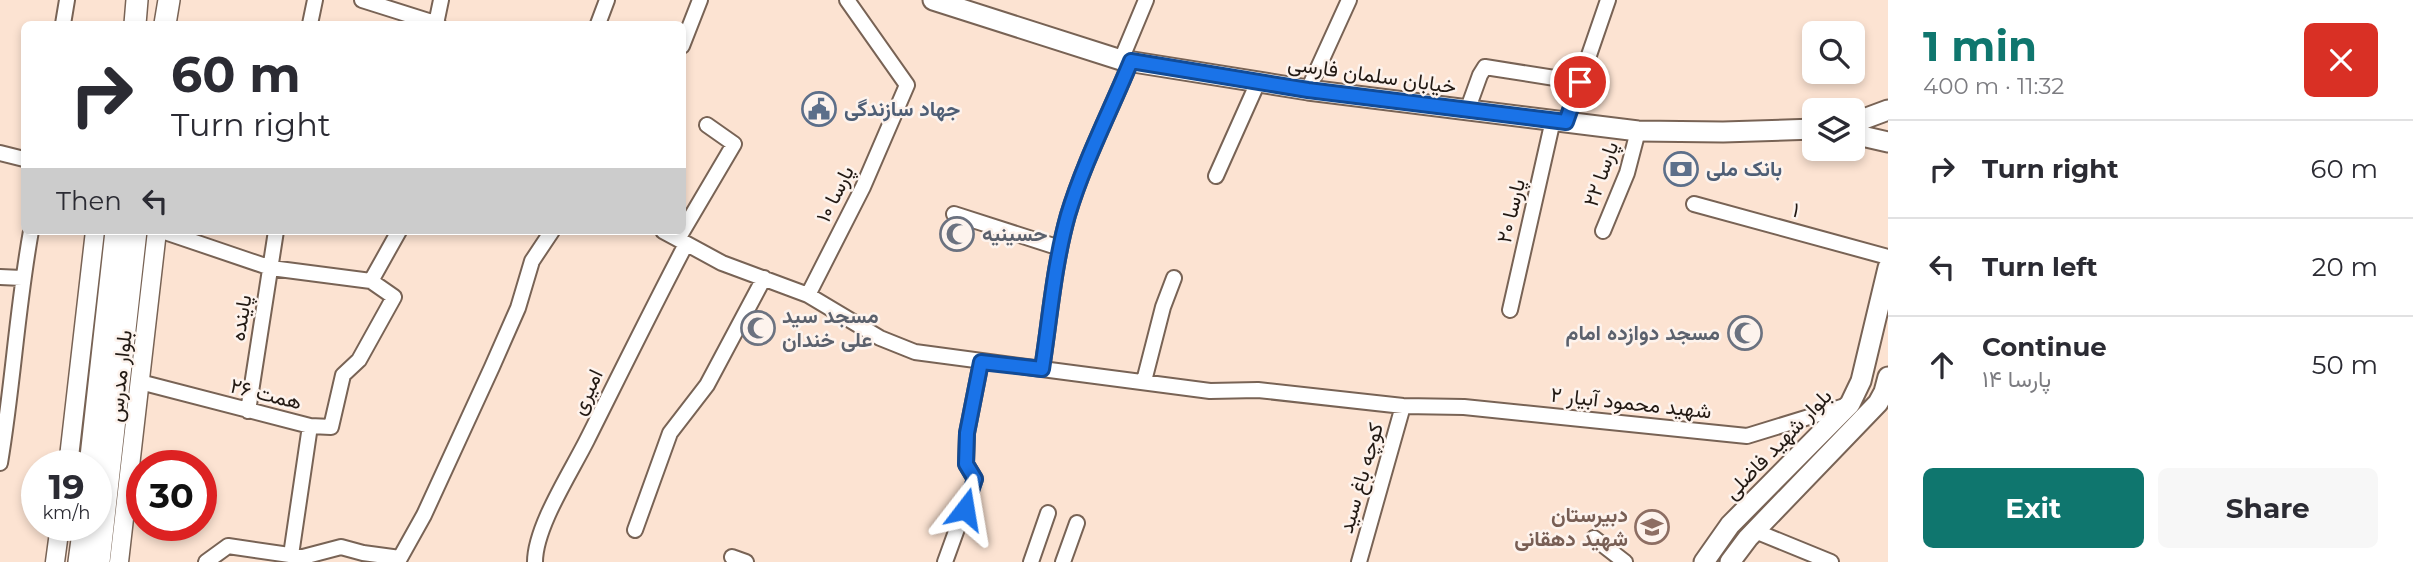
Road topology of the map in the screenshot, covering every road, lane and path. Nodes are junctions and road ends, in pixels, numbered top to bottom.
1 (67, 0) edge
2 (169, 0) edge
3 (315, 0) edge
4 (362, 0) edge
5 (441, 0) edge
6 (607, 0) edge
7 (700, 0) edge
8 (847, 0) edge
9 (933, 0) edge
10 (1146, 0) edge
11 (1349, 0) edge
12 (1608, 0) edge
13 (137, 1) edge
14 (64, 21) edge
15 (129, 21) edge
16 (135, 21) edge
17 (166, 21) edge
18 (177, 21) edge
19 (311, 21) edge
20 (427, 21) edge
21 (437, 21) edge
22 (599, 21) edge
23 (686, 36) edge
24 (1126, 60) junction
25 (1258, 82) junction
26 (1580, 82) junction
27 (1308, 90) junction
28 (1888, 110) edge
29 (1466, 111) junction
30 (1865, 118) edge
31 (1559, 121) junction
32 (707, 125) dead end
33 (1802, 129) edge
34 (1638, 131) junction
35 (1865, 137) edge
36 (1888, 142) edge
37 (0, 153) edge
38 (21, 158) edge
39 (1216, 176) dead end
40 (1694, 204) dead end
41 (954, 214) dead end
42 (1603, 231) dead end
43 (686, 234) edge
44 (30, 235) edge
45 (95, 235) edge
46 (116, 235) edge
47 (136, 235) edge
48 (159, 235) edge
49 (172, 235) edge
50 (275, 235) edge
51 (397, 235) edge
52 (549, 235) edge
53 (671, 235) edge
54 (685, 235) edge
55 (682, 241) junction
56 (1060, 248) junction
57 (1888, 257) edge
58 (271, 268) junction
59 (1888, 268) edge
60 (0, 277) edge
61 (22, 278) junction
62 (764, 278) junction
63 (1174, 278) dead end
64 (371, 281) junction
65 (808, 295) junction
66 (1510, 310) dead end
67 (981, 362) junction
68 (1042, 369) junction
69 (1888, 377) edge
70 (1144, 381) junction
71 (141, 382) junction
72 (1883, 403) edge
73 (1850, 404) junction
74 (1403, 406) junction
75 (248, 411) junction
76 (310, 426) junction
77 (70, 450) edge
78 (92, 450) edge
79 (0, 463) edge
80 (1769, 485) junction
81 (1784, 500) junction
82 (1048, 513) dead end
83 (1077, 523) dead end
84 (635, 530) dead end
85 (1755, 530) junction
86 (1594, 538) dead end
87 (58, 541) edge
88 (81, 541) edge
89 (291, 555) junction
90 (950, 560) edge
91 (55, 562) edge
92 (79, 562) edge
93 (99, 562) edge
94 (119, 562) edge
95 (206, 562) edge
96 (535, 562) edge
97 (1031, 562) edge
98 (1063, 562) edge
99 (1359, 562) edge
100 (1625, 562) edge
101 (1704, 562) edge
102 (1730, 562) edge
103 (1831, 562) edge

1 - 14 street
2 - 17 main road
2 - 18 street
3 - 19 street
4 - 20 street
5 - 21 street
6 - 22 street
7 - 23 street
8 - 65 street, پارسا ۱۰
9 - 24 main road, خیابان سلمان فارسی
10 - 24 street
11 - 27 street
12 - 26 street, پارسا ۲۰
13 - 15 street
13 - 16 main road
24 - 25 main road, خیابان سلمان فارسی
24 - 56 street
25 - 27 main road, خیابان سلمان فارسی
25 - 39 street
26 - 29 street
26 - 31 street, پارسا ۲۰
27 - 29 main road, خیابان سلمان فارسی
28 - 30 main road
29 - 31 main road, خیابان سلمان فارسی
31 - 34 main road, خیابان سلمان فارسی
31 - 66 street, پارسا ۲۰
32 - 43 street, امیری
33 - 34 main road, خیابان سلمان فارسی
34 - 42 street, پارسا ۲۲
35 - 36 main road
37 - 38 street
40 - 57 street, ۱
41 - 56 street
44 - 61 street
45 - 77 street
46 - 78 main road, بلوار مدرس
47 - 93 main road, بلوار مدرس
48 - 71 street
49 - 58 street
50 - 58 street, پاینده
51 - 64 street
52 - 89 street
53 - 55 street
54 - 55 street, امیری
55 - 62 street
55 - 96 street, امیری
56 - 68 street
58 - 64 street
58 - 75 street, پاینده
59 - 73 main road, بلوار شهید فاضلی
60 - 61 street
61 - 79 street
62 - 65 street
62 - 84 street
63 - 70 street
64 - 76 street, همت ۲۶
65 - 67 street, شهید محمود آبیار ۲
67 - 68 street, شهید محمود آبیار ۲
67 - 90 street
68 - 70 street, شهید محمود آبیار ۲
69 - 72 main road, بلوار شهید فاضلی
70 - 74 street, شهید محمود آبیار ۲
71 - 75 street, همت ۲۶
71 - 94 street
72 - 81 main road, بلوار شهید فاضلی
73 - 74 street, شهید محمود آبیار ۲
73 - 80 main road, بلوار شهید فاضلی
74 - 99 street, کوچه باغ سید
75 - 76 street, همت ۲۶
76 - 89 street
80 - 81 main road
80 - 101 main road, بلوار شهید فاضلی
81 - 85 main road, بلوار شهید فاضلی
82 - 97 street
83 - 98 street
85 - 102 main road, بلوار شهید فاضلی
85 - 103 street
86 - 100 street
87 - 91 street
88 - 92 main road
89 - 95 street

